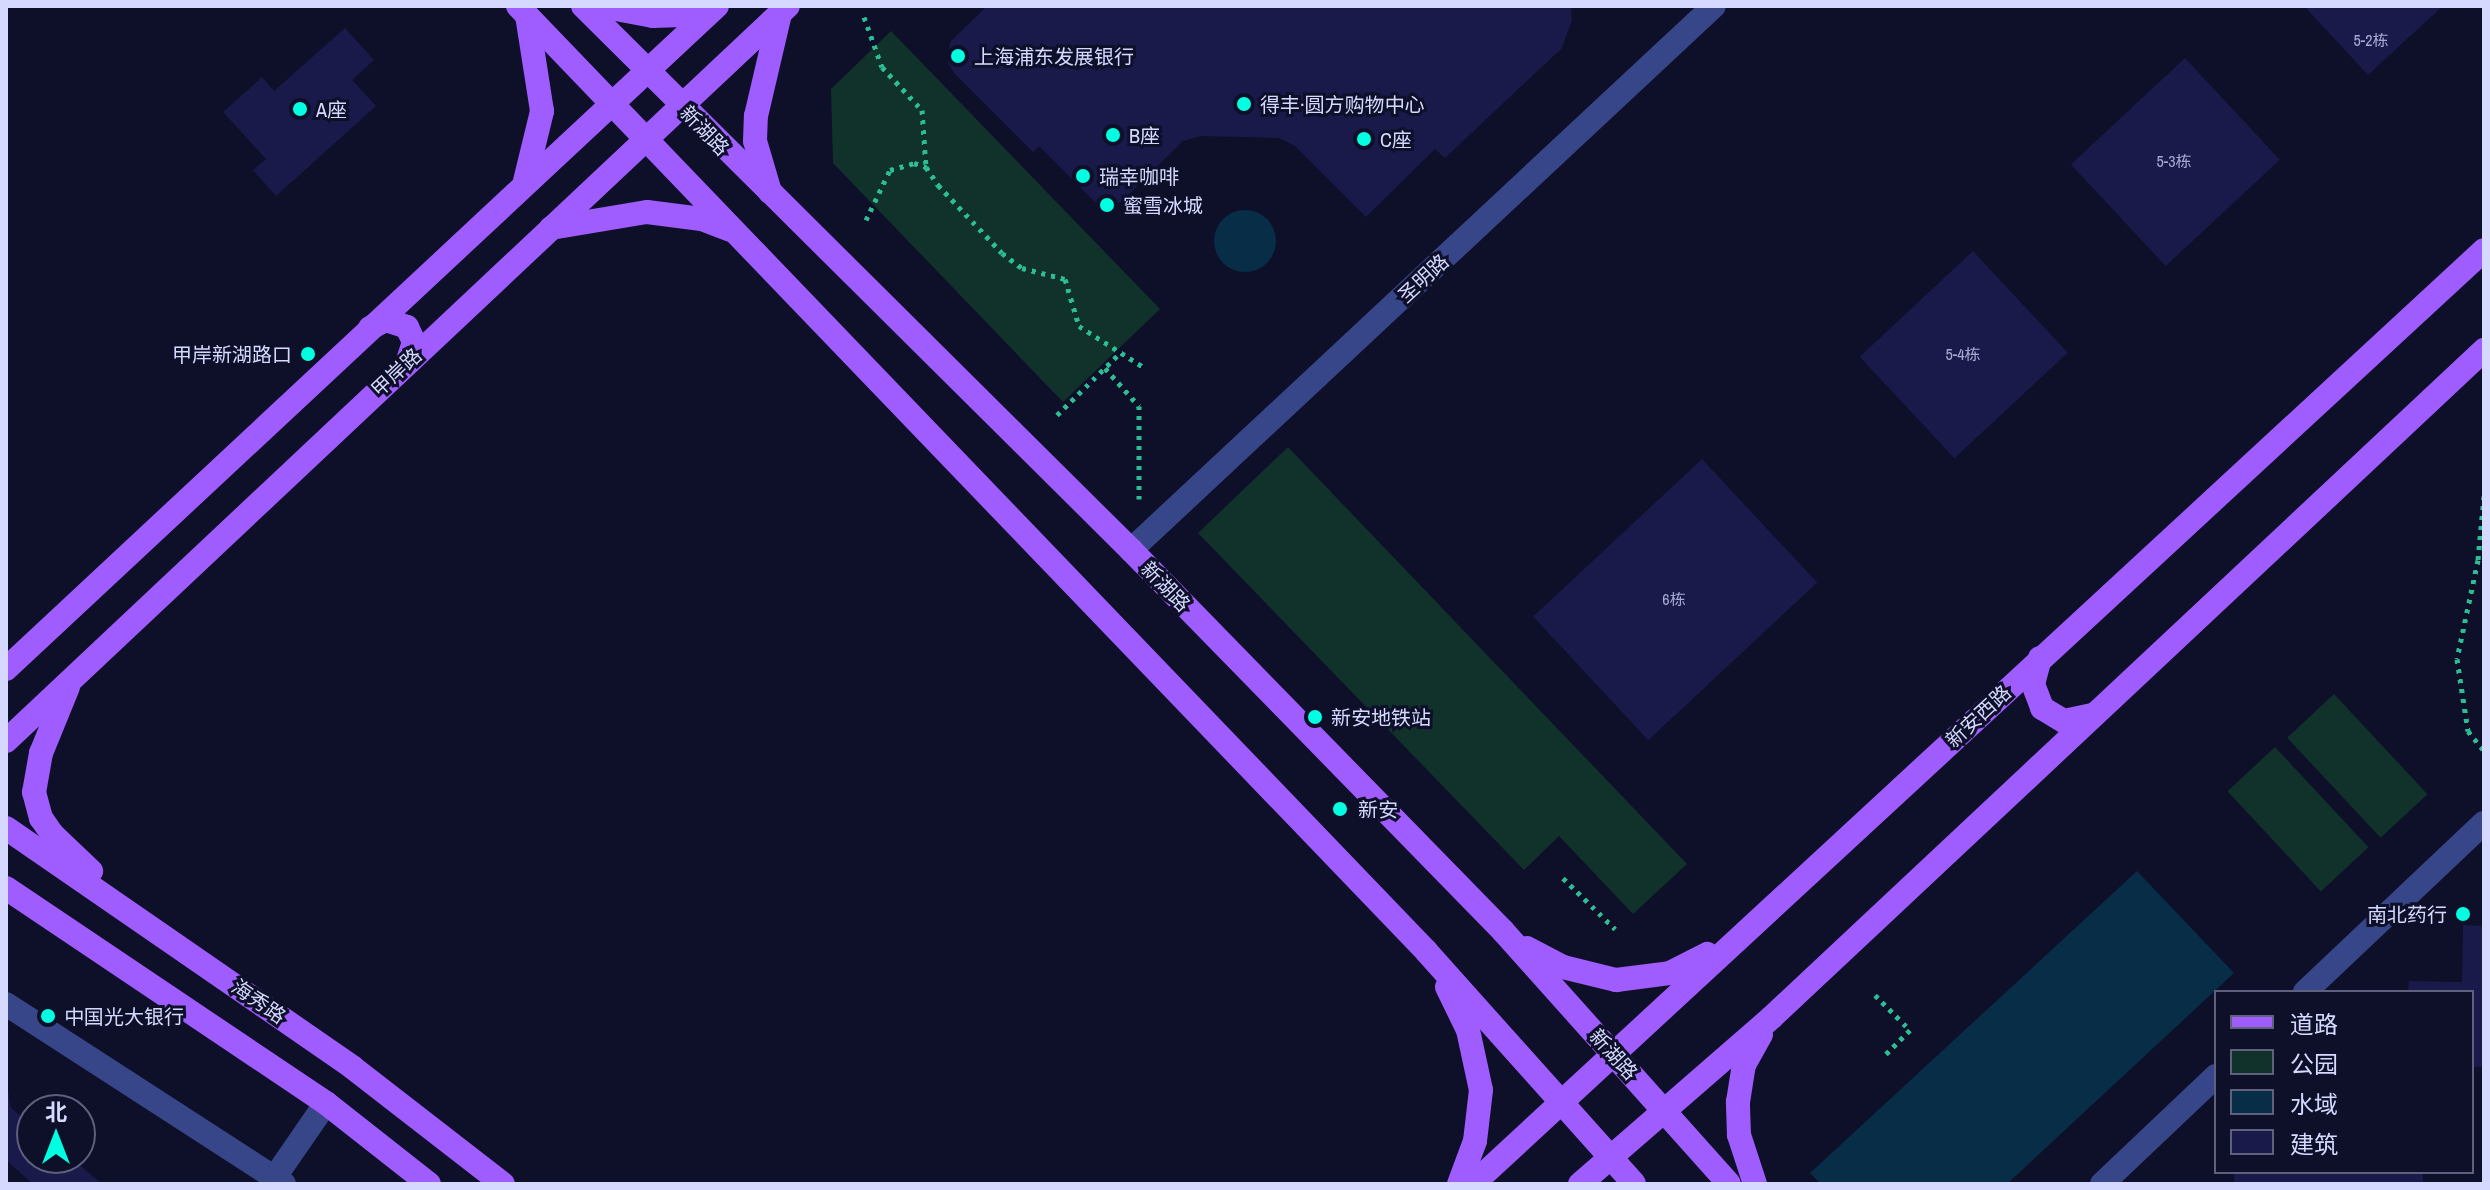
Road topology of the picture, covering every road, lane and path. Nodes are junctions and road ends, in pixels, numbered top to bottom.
1 (583, 6) edge
2 (600, 6) edge
3 (709, 6) edge
4 (717, 6) edge
5 (784, 9) edge
6 (523, 10) edge
7 (1698, 11) edge
8 (864, 17) dead end
9 (646, 71) junction
10 (612, 102) junction
11 (681, 105) junction
12 (645, 138) junction
13 (926, 167) junction
14 (524, 184) junction
15 (772, 198) junction
16 (866, 220) dead end
17 (549, 228) junction
18 (735, 232) junction
19 (2484, 250) edge
20 (369, 328) junction
21 (2484, 350) edge
22 (1120, 353) junction
23 (408, 361) junction
24 (1105, 368) junction
25 (1145, 368) dead end
26 (1057, 415) dead end
27 (2484, 496) edge
28 (1139, 499) dead end
29 (1131, 550) junction
30 (36, 639) junction
31 (6, 658) edge
32 (2040, 658) junction
33 (6, 669) edge
34 (72, 676) junction
35 (2097, 713) junction
36 (6, 741) edge
37 (2484, 751) edge
38 (2484, 823) edge
39 (6, 828) edge
40 (1563, 878) dead end
41 (6, 888) edge
42 (6, 906) edge
43 (133, 912) junction
44 (1758, 919) junction
45 (1615, 929) dead end
46 (1503, 931) junction
47 (79, 933) junction
48 (1426, 951) junction
49 (2307, 990) edge
50 (1875, 995) dead end
51 (6, 1004) edge
52 (1772, 1017) junction
53 (1614, 1053) junction
54 (1886, 1054) dead end
55 (2214, 1078) edge
56 (1562, 1102) junction
57 (326, 1103) junction
58 (1664, 1111) junction
59 (1611, 1157) junction
60 (279, 1180) edge
61 (429, 1184) edge
62 (503, 1184) edge
63 (1459, 1184) edge
64 (1473, 1184) edge
65 (1580, 1184) edge
66 (1634, 1184) edge
67 (1729, 1184) edge
68 (1755, 1184) edge
69 (2102, 1184) edge

1 - 9 main road, 新湖路
2 - 3 main road
4 - 9 main road
5 - 11 main road, 甲岸路
5 - 15 main road
6 - 10 main road
6 - 14 main road
7 - 29 street, 圣明路
8 - 13 path
9 - 10 main road
9 - 11 main road, 新湖路
10 - 12 main road
10 - 14 main road
11 - 12 main road, 甲岸路
11 - 15 main road, 新湖路
12 - 17 main road, 甲岸路
12 - 18 main road
13 - 16 path
13 - 22 path
14 - 20 main road
15 - 29 main road, 新湖路
17 - 18 main road
17 - 23 main road, 甲岸路
18 - 48 main road
19 - 32 main road, 新安西路
20 - 23 main road
20 - 30 main road
21 - 35 main road
22 - 24 path
22 - 25 path
23 - 34 main road, 甲岸路
24 - 26 path
24 - 28 path
27 - 37 path
29 - 46 main road, 新湖路
30 - 31 main road
30 - 33 main road
32 - 35 main road
32 - 44 main road, 新安西路
34 - 36 main road, 甲岸路
34 - 43 main road
35 - 52 main road
38 - 49 street
39 - 43 main road, 海秀路
40 - 45 path
41 - 47 main road
42 - 47 main road
43 - 62 main road, 海秀路
44 - 46 main road
44 - 53 main road, 新安西路
46 - 53 main road, 新湖路
47 - 57 main road
48 - 56 main road
48 - 63 main road
50 - 54 path
51 - 60 street
52 - 58 main road
52 - 68 main road
53 - 56 main road, 新安西路
53 - 58 main road, 新湖路
55 - 69 street
56 - 59 main road
56 - 64 main road, 新安西路
57 - 60 street
57 - 61 main road
58 - 59 main road
58 - 67 main road, 新湖路
59 - 65 main road
59 - 66 main road

